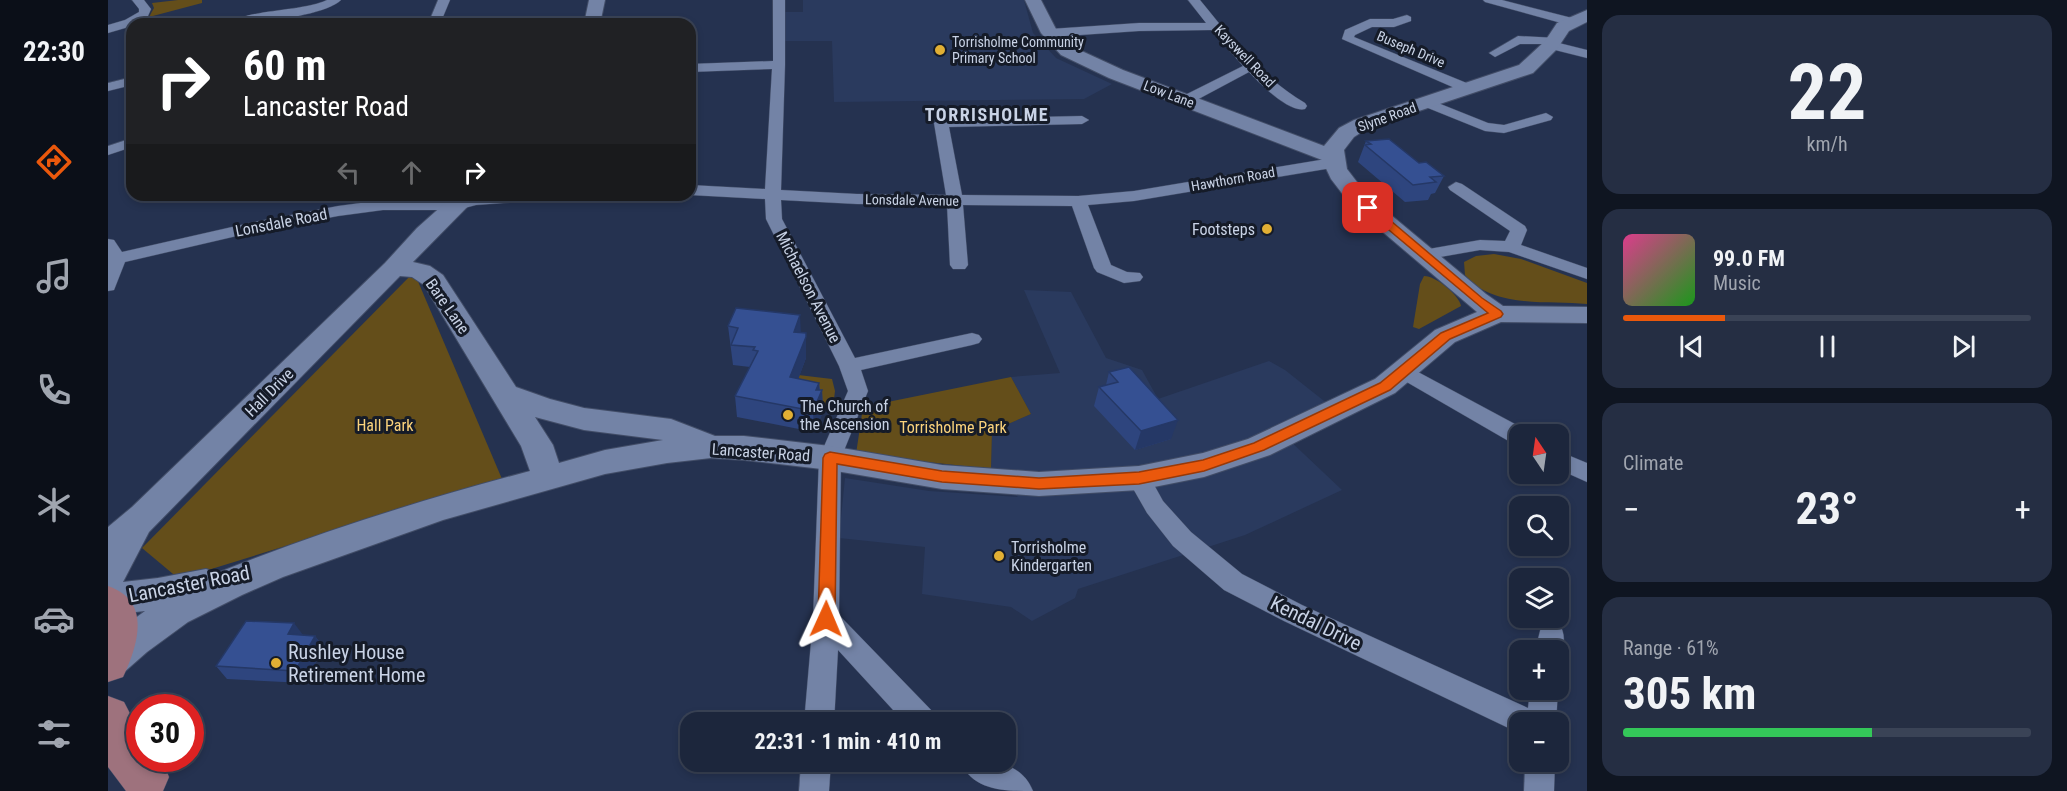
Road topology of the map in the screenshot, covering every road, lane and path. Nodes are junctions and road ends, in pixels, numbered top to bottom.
1 (138, 0) edge
2 (272, 0) edge
3 (335, 0) edge
4 (444, 0) edge
5 (597, 0) edge
6 (779, 0) edge
7 (1033, 0) edge
8 (1194, 0) edge
9 (1489, 0) edge
10 (265, 15) junction
11 (140, 18) edge
12 (255, 18) edge
13 (436, 18) edge
14 (593, 18) edge
15 (1579, 18) edge
16 (1407, 19) dead end
17 (126, 23) edge
18 (1215, 26) junction
19 (108, 29) edge
20 (1050, 33) junction
21 (1552, 43) junction
22 (1495, 53) dead end
23 (1587, 54) edge
24 (779, 65) junction
25 (696, 68) edge
26 (1253, 68) junction
27 (126, 82) edge
28 (108, 87) edge
29 (1469, 89) junction
30 (1186, 100) junction
31 (1428, 102) junction
32 (1300, 106) dead end
33 (1546, 117) dead end
34 (1082, 120) dead end
35 (126, 144) edge
36 (108, 151) edge
37 (1332, 159) junction
38 (1456, 187) dead end
39 (696, 190) edge
40 (773, 194) junction
41 (1134, 196) joint
42 (450, 201) edge
43 (462, 201) edge
44 (955, 201) junction
45 (1078, 201) junction
46 (338, 203) edge
47 (1511, 247) junction
48 (111, 255) edge
49 (1423, 255) junction
50 (959, 265) dead end
51 (393, 268) junction
52 (1587, 274) edge
53 (1134, 277) dead end
54 (108, 285) edge
55 (1497, 314) junction
56 (1587, 315) edge
57 (972, 339) dead end
58 (849, 366) junction
59 (1405, 372) junction
60 (505, 394) junction
61 (1509, 431) edge
62 (711, 447) junction
63 (830, 458) junction
64 (1569, 464) edge
65 (1587, 473) edge
66 (548, 477) junction
67 (1139, 478) junction
68 (144, 516) junction
69 (108, 547) edge
70 (270, 567) junction
71 (108, 575) edge
72 (108, 601) edge
73 (826, 619) junction
74 (108, 662) edge
75 (820, 712) edge
76 (914, 712) edge
77 (1509, 714) edge
78 (108, 717) edge
79 (815, 772) edge
80 (990, 772) edge
81 (1540, 772) edge
82 (140, 778) edge
83 (814, 791) edge
84 (1018, 791) edge
85 (1539, 791) edge

1 - 11 street
2 - 10 street
3 - 10 street
4 - 13 street
5 - 14 main road
6 - 24 street, Michaelson Avenue
7 - 20 main road, Low Lane
8 - 18 street, Kayswell Road
9 - 15 street
10 - 12 street
15 - 21 main road, Slyne Road
16 - 29 street, Buseph Drive
17 - 19 street
18 - 20 street
18 - 26 street, Kayswell Road
20 - 30 main road, Low Lane
21 - 22 street
21 - 23 street
21 - 29 main road, Slyne Road
24 - 25 street
24 - 40 street, Michaelson Avenue
26 - 30 street
26 - 32 street, Kayswell Road
27 - 28 street
29 - 31 main road, Slyne Road
30 - 37 main road, Low Lane
31 - 33 street
31 - 37 main road, Slyne Road
34 - 44 street
35 - 36 street
37 - 41 street, Hawthorn Road
37 - 49 main road
38 - 47 street
39 - 40 street, Lonsdale Avenue
40 - 44 street, Lonsdale Avenue
40 - 58 street, Michaelson Avenue
41 - 45 street, Lonsdale Avenue
42 - 46 street, Lonsdale Road
43 - 51 main road
44 - 45 street, Lonsdale Avenue
44 - 50 street
45 - 53 street
46 - 48 street, Lonsdale Road
47 - 49 street
47 - 52 street
48 - 54 street
49 - 55 main road
51 - 60 main road, Bare Lane
51 - 68 main road, Hall Drive
55 - 56 main road, Lancaster Road
55 - 59 main road, Lancaster Road
57 - 58 street
58 - 63 street, Michaelson Avenue
59 - 61 street
59 - 67 main road, Lancaster Road
60 - 62 main road
60 - 66 main road, Bare Lane
62 - 63 main road, Lancaster Road
62 - 66 main road, Lancaster Road
63 - 67 main road, Lancaster Road
63 - 73 street
64 - 65 street
66 - 70 main road, Lancaster Road
67 - 77 street, Kendal Drive
68 - 69 main road, Hall Drive
68 - 71 main road, Hall Drive
70 - 72 main road, Lancaster Road
70 - 74 main road, Lancaster Road
72 - 74 main road
73 - 75 street
73 - 76 street
78 - 82 main road
79 - 83 street
80 - 84 street
81 - 85 street

